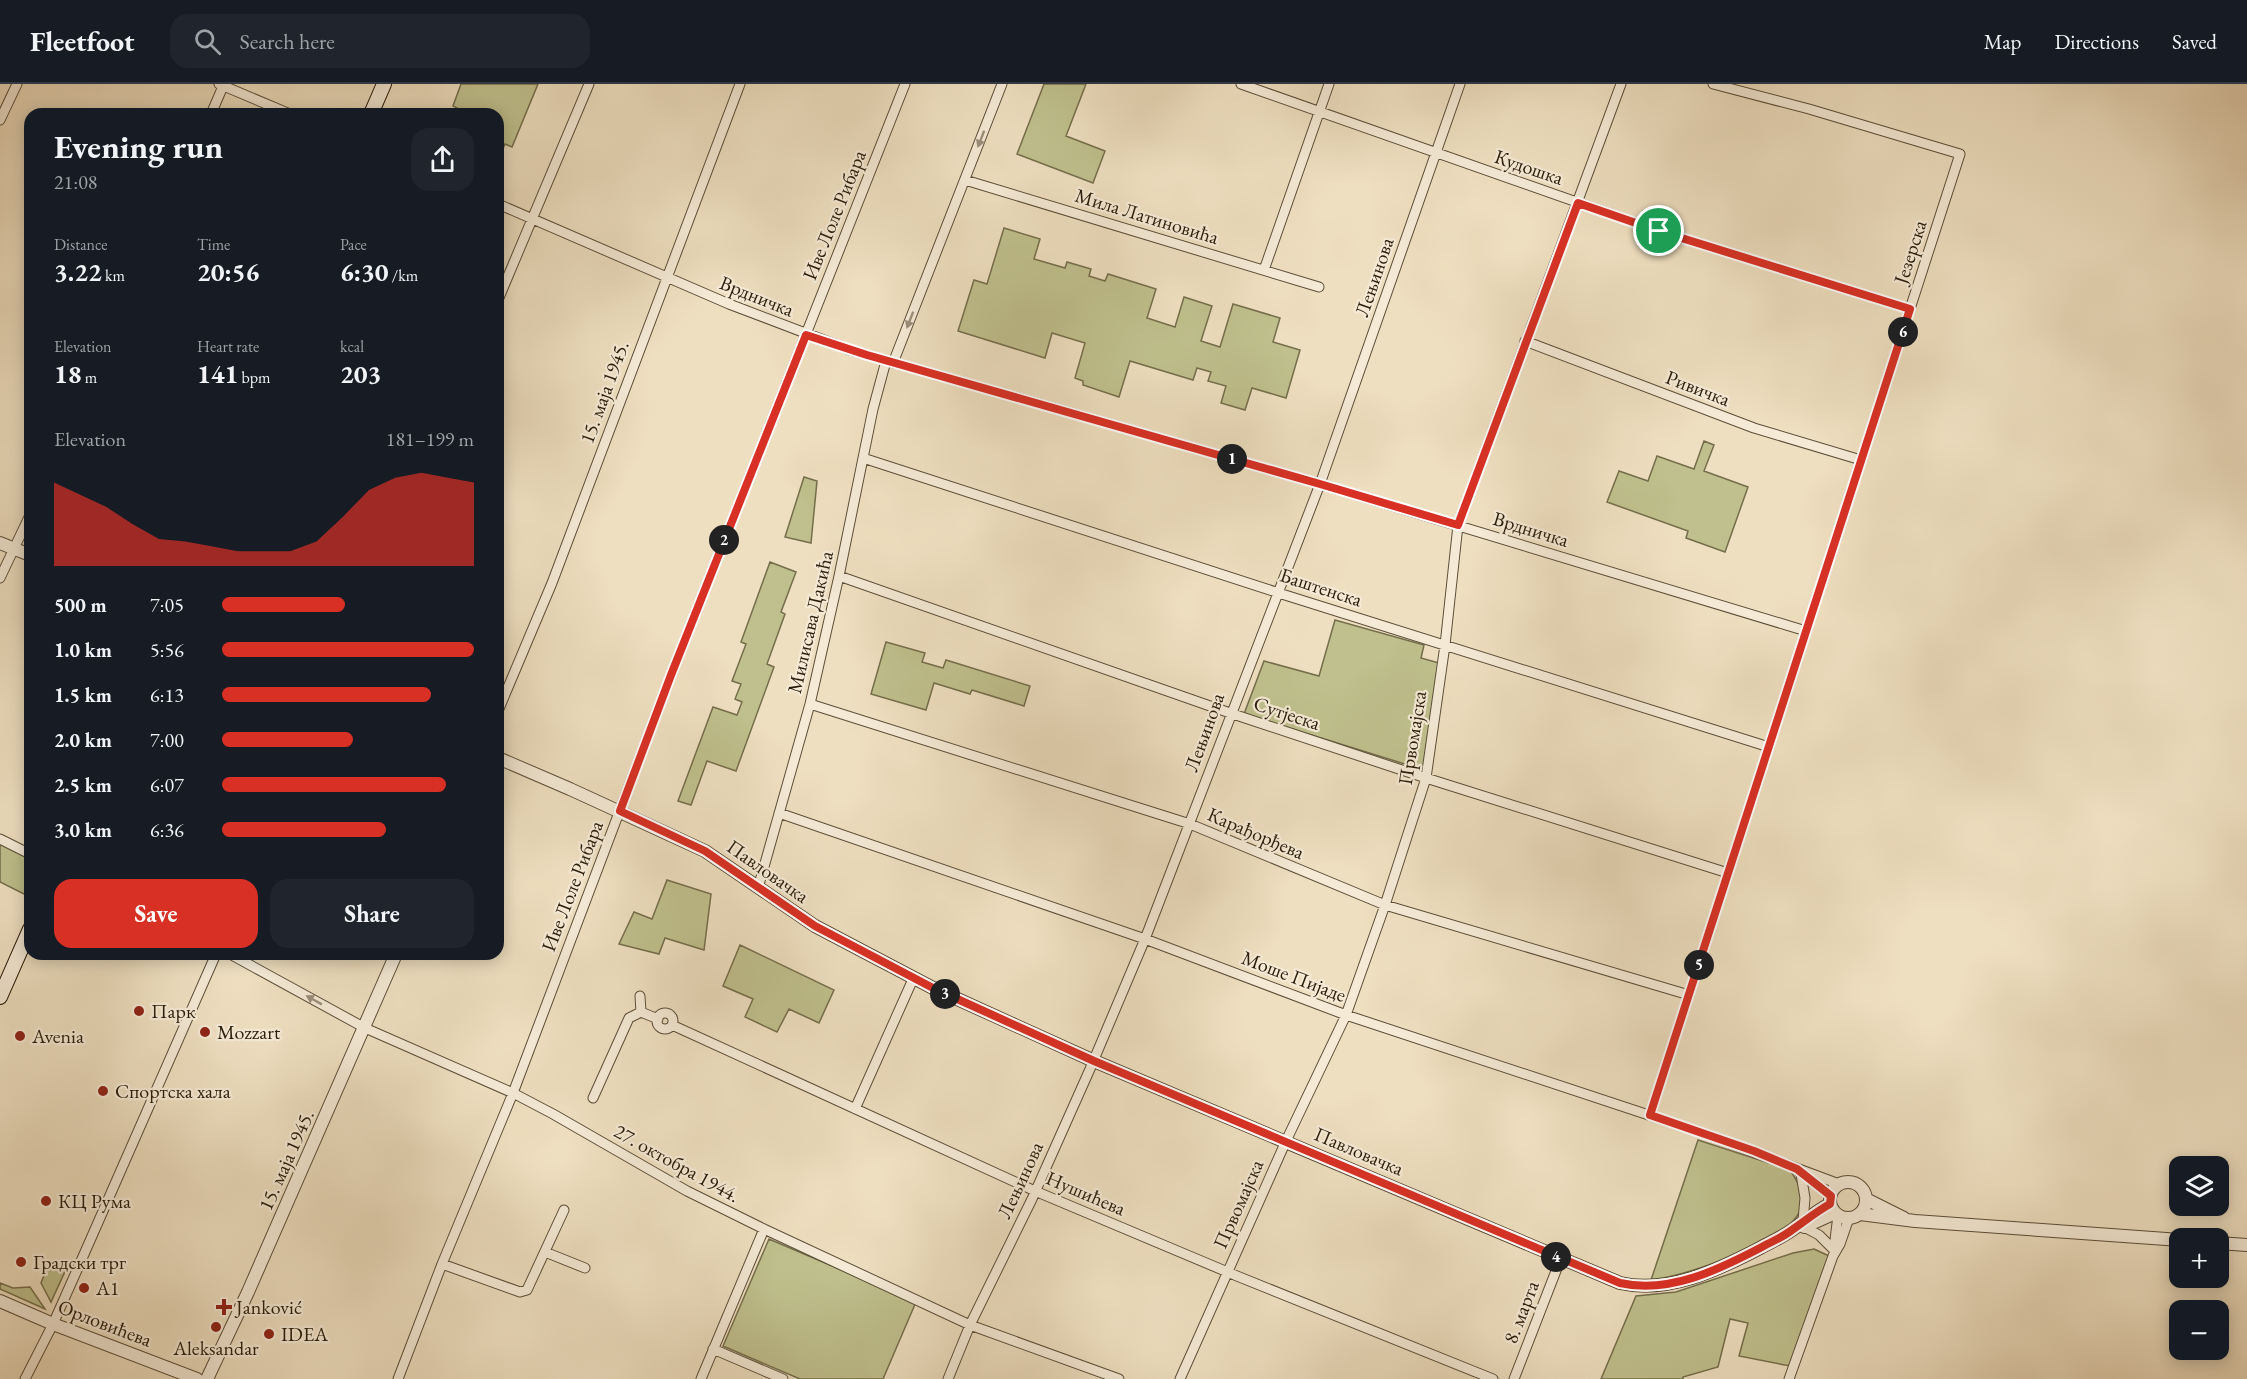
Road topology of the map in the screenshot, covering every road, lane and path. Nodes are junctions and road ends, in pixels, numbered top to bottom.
1 (16, 84) edge
2 (384, 84) edge
3 (589, 84) edge
4 (740, 84) edge
5 (905, 84) edge
6 (1002, 84) edge
7 (1241, 84) edge
8 (1329, 84) edge
9 (1460, 84) edge
10 (1621, 84) edge
11 (1713, 84) edge
12 (222, 85) edge
13 (213, 108) edge
14 (276, 108) edge
15 (374, 108) edge
16 (1319, 113) junction
17 (0, 120) edge
18 (1436, 154) junction
19 (965, 180) junction
20 (1578, 203) junction
21 (504, 207) edge
22 (533, 220) junction
23 (1264, 270) junction
24 (667, 278) junction
25 (504, 286) edge
26 (1319, 287) dead end
27 (1910, 309) junction
28 (806, 335) junction
29 (1525, 341) junction
30 (890, 362) junction
31 (863, 458) junction
32 (1861, 460) junction
33 (1320, 484) junction
34 (1458, 525) junction
35 (24, 529) edge
36 (0, 543) edge
37 (15, 549) junction
38 (24, 553) edge
39 (839, 576) junction
40 (0, 578) edge
41 (1277, 592) junction
42 (1806, 631) junction
43 (1444, 645) junction
44 (504, 697) edge
45 (810, 704) junction
46 (1230, 713) junction
47 (1769, 747) junction
48 (504, 761) edge
49 (1426, 778) junction
50 (620, 811) junction
51 (779, 813) junction
52 (1190, 824) junction
53 (0, 839) edge
54 (24, 851) edge
55 (1728, 873) junction
56 (758, 888) junction
57 (1385, 905) junction
58 (1145, 939) junction
59 (24, 943) edge
60 (213, 960) edge
61 (241, 960) edge
62 (393, 960) edge
63 (913, 979) junction
64 (1689, 995) junction
65 (640, 996) dead end
66 (0, 997) edge
67 (640, 1012) junction
68 (1346, 1015) junction
69 (365, 1028) junction
70 (1094, 1061) junction
71 (513, 1093) junction
72 (593, 1098) dead end
73 (855, 1109) junction
74 (1650, 1115) junction
75 (1286, 1141) junction
76 (1799, 1171) junction
77 (1839, 1184) junction
78 (1035, 1191) junction
79 (1866, 1199) junction
80 (564, 1210) dead end
81 (1840, 1210) junction
82 (1905, 1219) junction
83 (1800, 1225) junction
84 (764, 1229) junction
85 (2169, 1239) edge
86 (2229, 1243) edge
87 (2247, 1245) edge
88 (545, 1252) junction
89 (1834, 1253) junction
90 (1561, 1258) junction
91 (442, 1264) junction
92 (585, 1268) dead end
93 (1228, 1272) junction
94 (0, 1301) edge
95 (53, 1324) junction
96 (970, 1325) junction
97 (713, 1350) junction
98 (25, 1379) edge
99 (197, 1379) edge
100 (207, 1379) edge
101 (398, 1379) edge
102 (701, 1379) edge
103 (783, 1379) edge
104 (948, 1379) edge
105 (1119, 1379) edge
106 (1180, 1379) edge
107 (1493, 1379) edge
108 (1514, 1379) edge
109 (1789, 1379) edge

1 - 17 street
2 - 15 main road
3 - 22 street
4 - 24 street, 15. маја 1945.
5 - 28 street, Иве Лоле Рибара
6 -> 19 street, Милисава Дакића
7 - 16 street, Кудошка
8 - 16 street
9 - 18 street, Лењинова
10 - 20 street, Првомајска
11 - 27 street, Језерска
12 - 13 street
12 - 14 street
16 - 18 street, Кудошка
16 - 23 street
18 - 20 street, Кудошка
18 - 33 street, Лењинова
19 - 23 street, Мила Латиновића
19 -> 30 street, Милисава Дакића
20 - 27 street, Кудошка
20 - 29 street, Првомајска
21 - 22 street, Врдничка
22 - 24 street, Врдничка
22 - 25 street
23 - 26 street, Мила Латиновића
24 - 28 street, Врдничка
24 - 44 street, 15. маја 1945.
27 - 32 street, Језерска
28 - 30 street, Врдничка
28 - 50 street, Иве Лоле Рибара
29 - 32 street, Ривичка
29 - 34 street, Првомајска
30 - 31 street, Милисава Дакића
30 - 33 street, Врдничка
31 - 39 street, Милисава Дакића
31 - 41 street, Баштенска
32 - 42 street, Језерска
33 - 34 street, Врдничка
33 - 41 street, Лењинова
34 - 42 street, Врдничка
34 - 43 street, Првомајска
35 - 37 street
36 - 37 street
37 - 38 street
37 - 40 street
39 - 45 street, Милисава Дакића
39 - 46 street, Сутјеска
41 - 43 street, Баштенска
41 - 46 street, Лењинова
42 - 47 street, Језерска
43 - 47 street, Баштенска
43 - 49 street, Првомајска
45 - 51 street, Милисава Дакића
45 - 52 street, Карађорђева
46 - 49 street, Сутјеска
46 - 52 street, Лењинова
47 - 55 street, Језерска
48 - 50 street, Павловачка
49 - 55 street, Сутјеска
49 - 57 street, Првомајска
50 - 56 street, Павловачка
50 - 71 street, Иве Лоле Рибара
51 - 56 street, Милисава Дакића
51 - 58 street, Моше Пијаде
52 - 57 street, Карађорђева
52 - 58 street, Лењинова
53 - 54 street
55 - 64 street, Језерска
56 - 63 street, Павловачка
57 - 64 street, Карађорђева
57 - 68 street, Првомајска
58 - 68 street, Моше Пијаде
58 - 70 street, Лењинова
59 - 66 main road
60 - 95 street
69 -> 61 street, 27. октобра 1944.
62 - 69 street, 15. маја 1945.
63 - 70 street, Павловачка
63 - 73 street
64 - 74 street, Језерска
65 - 67 street
67 - 72 street
67 - 73 street, Нушићева
68 - 74 street, Моше Пијаде
68 - 75 street, Првомајска
69 - 71 street, 27. октобра 1944.
69 - 100 street, 15. маја 1945.
70 - 75 street, Павловачка
70 - 78 street, Лењинова
71 - 84 street, 27. октобра 1944.
71 - 91 street, Иве Лоле Рибара
73 - 78 street, Нушићева
74 - 76 street, Моше Пијаде
75 - 90 street, Павловачка
75 - 93 street, Првомајска
76 - 77 street, Моше Пијаде
76 - 81 street, Моше Пијаде
76 - 83 street
77 - 79 street
77 - 81 street, Павловачка
78 - 93 street, Нушићева
78 - 96 street, Лењинова
79 - 81 street
79 - 82 street
80 - 88 street
81 - 82 street
81 - 83 street, Павловачка
81 - 89 street
82 - 85 street
83 - 89 street
83 - 90 street, Павловачка
84 - 96 street, 27. октобра 1944.
84 - 97 street
86 - 87 street
88 - 91 street
88 - 92 street
89 - 109 street
90 - 108 street, 8. марта
91 - 101 street, Иве Лоле Рибара
93 - 106 street, Првомајска
93 - 107 street, Нушићева
94 - 95 street, Орловићева
95 - 98 street
95 - 99 street, Орловићева
96 - 104 street, Лењинова
96 - 105 street, 27. октобра 1944.
97 - 102 street
97 - 103 street

